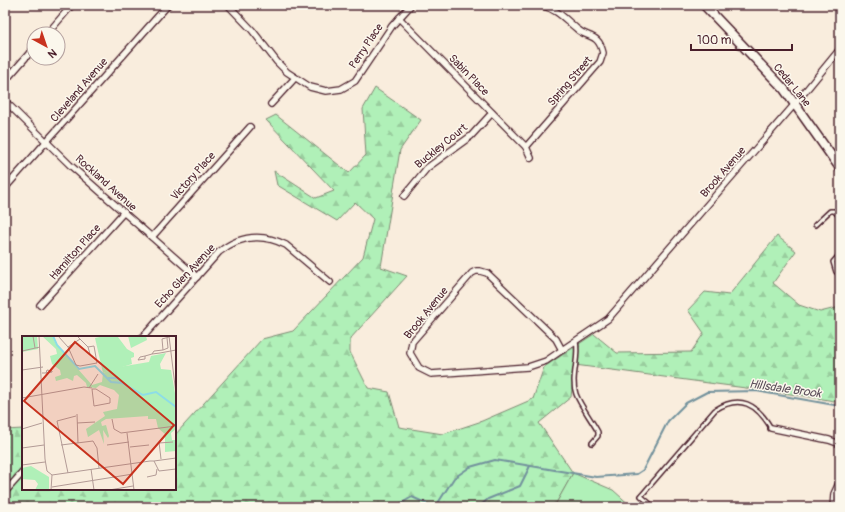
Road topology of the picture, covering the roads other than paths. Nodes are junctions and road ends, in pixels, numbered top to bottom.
1 (72, 5) edge
2 (168, 5) edge
3 (228, 5) edge
4 (411, 5) edge
5 (541, 5) edge
6 (704, 5) edge
7 (399, 18) junction
8 (54, 26) edge
9 (840, 49) edge
10 (26, 57) edge
11 (294, 78) junction
12 (5, 81) edge
13 (5, 101) edge
14 (271, 104) dead end
15 (794, 105) junction
16 (492, 113) junction
17 (250, 127) dead end
18 (47, 142) junction
19 (526, 147) junction
20 (531, 158) dead end
21 (840, 168) edge
22 (5, 188) edge
23 (404, 196) dead end
24 (124, 212) junction
25 (840, 217) edge
26 (815, 225) dead end
27 (152, 237) junction
28 (840, 254) edge
29 (840, 273) edge
30 (197, 277) junction
31 (330, 282) dead end
32 (40, 305) dead end
33 (144, 336) edge
34 (576, 341) junction
35 (562, 350) junction
36 (770, 428) joint
37 (592, 443) dead end
38 (840, 444) edge
39 (22, 473) edge
40 (840, 481) edge
41 (5, 492) edge
42 (654, 507) edge
43 (833, 507) edge

1 - 8 street
2 - 18 street, Cleveland Avenue
3 - 11 street
4 - 7 street, Perry Place
5 - 19 street, Spring Street
6 - 15 street, Cedar Lane
7 - 11 street, Perry Place
7 - 16 street, Sabin Place
9 - 15 street, Brook Avenue
10 - 12 street
11 - 14 street
13 - 18 street, Rockland Avenue
15 - 21 street, Cedar Lane
15 - 34 street, Brook Avenue
16 - 19 street, Sabin Place
16 - 23 street, Buckley Court
17 - 27 street, Victory Place
18 - 22 street, Cleveland Avenue
18 - 24 street, Rockland Avenue
19 - 20 street
24 - 27 street, Rockland Avenue
24 - 32 street, Hamilton Place
25 - 26 lane
27 - 30 street, Rockland Avenue
28 - 29 lane
30 - 31 street, Echo Glen Avenue
30 - 33 street, Echo Glen Avenue
34 - 35 street, Brook Avenue
34 - 37 lane
35 - 35 street, Brook Avenue
36 - 38 street
36 - 42 lane
39 - 41 street
40 - 43 street

